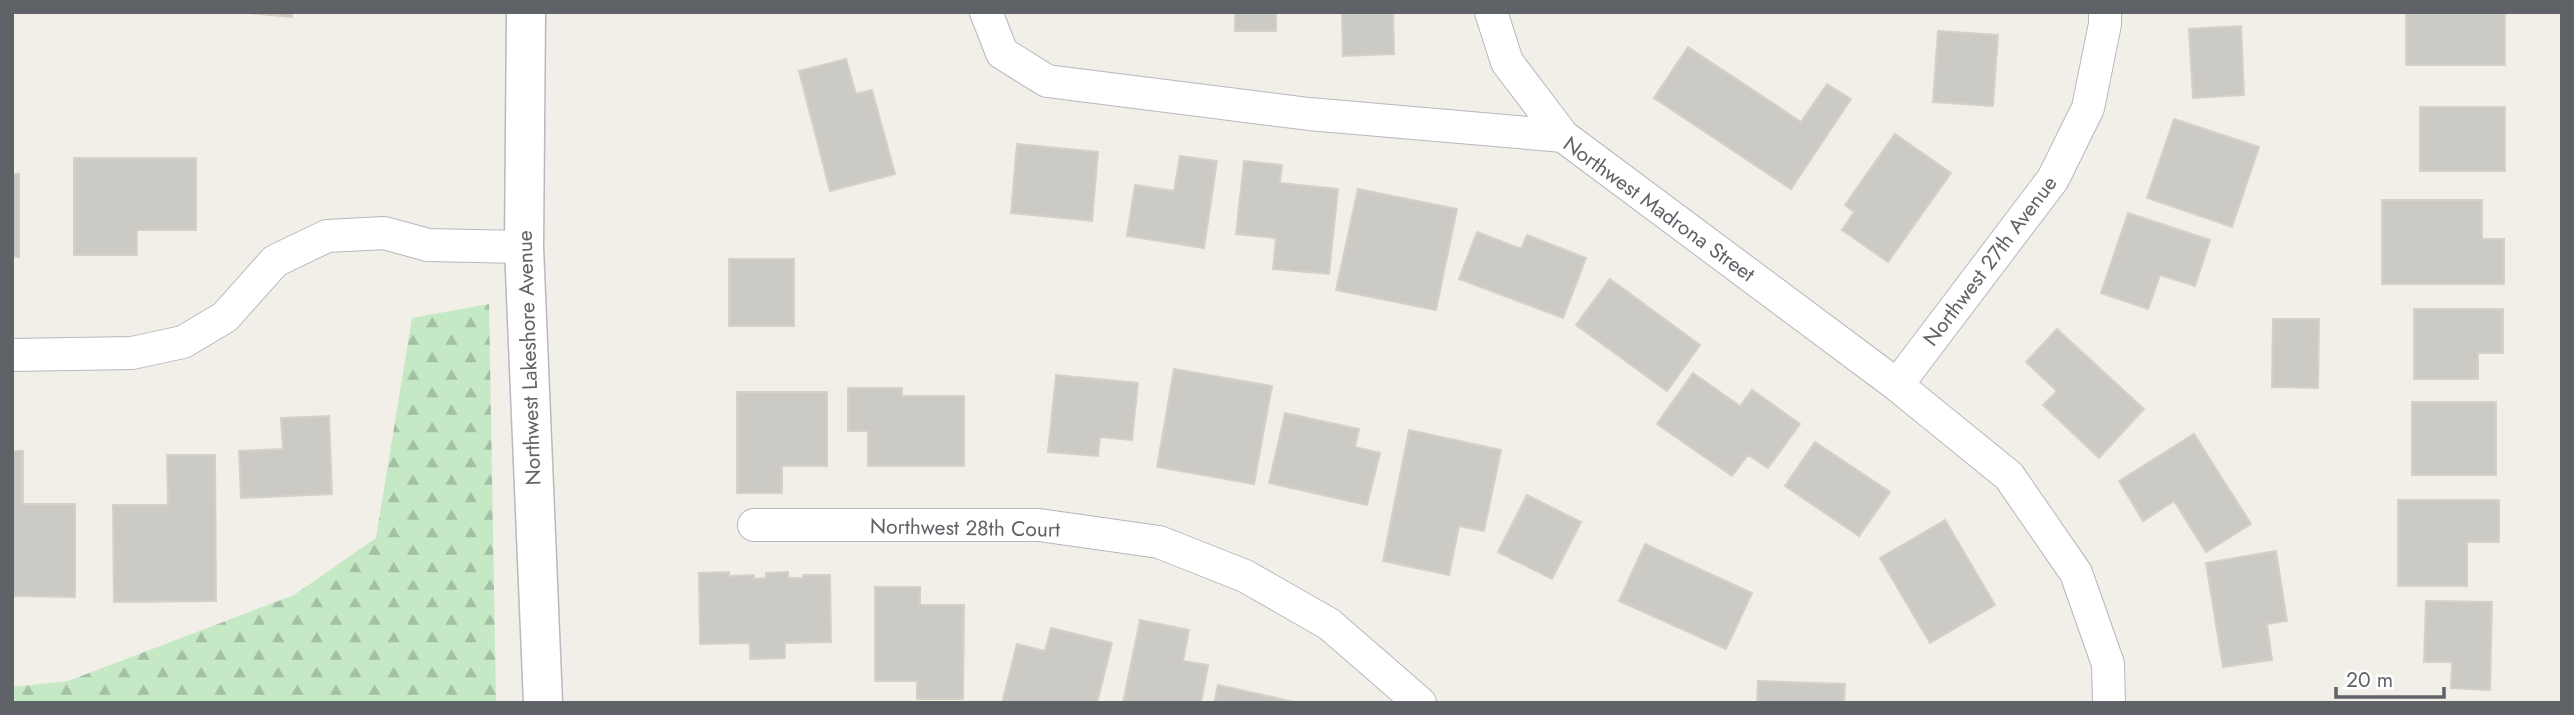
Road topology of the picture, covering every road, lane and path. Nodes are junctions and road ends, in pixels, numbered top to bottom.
1 (526, 12) edge
2 (986, 12) edge
3 (1491, 12) edge
4 (2105, 12) edge
5 (1563, 136) junction
6 (524, 247) junction
7 (12, 355) edge
8 (1897, 385) junction
9 (754, 525) dead end
10 (543, 703) edge
11 (1420, 703) edge
12 (2109, 703) edge

1 - 6 main road, Northwest Lakeshore Avenue
2 - 5 street, Northwest Madrona Street
3 - 5 street
4 - 8 street, Northwest 27th Avenue
5 - 8 street, Northwest Madrona Street
6 - 7 street
6 - 10 main road, Northwest Lakeshore Avenue
8 - 12 street, Northwest Madrona Street
9 - 11 street, Northwest 28th Court

